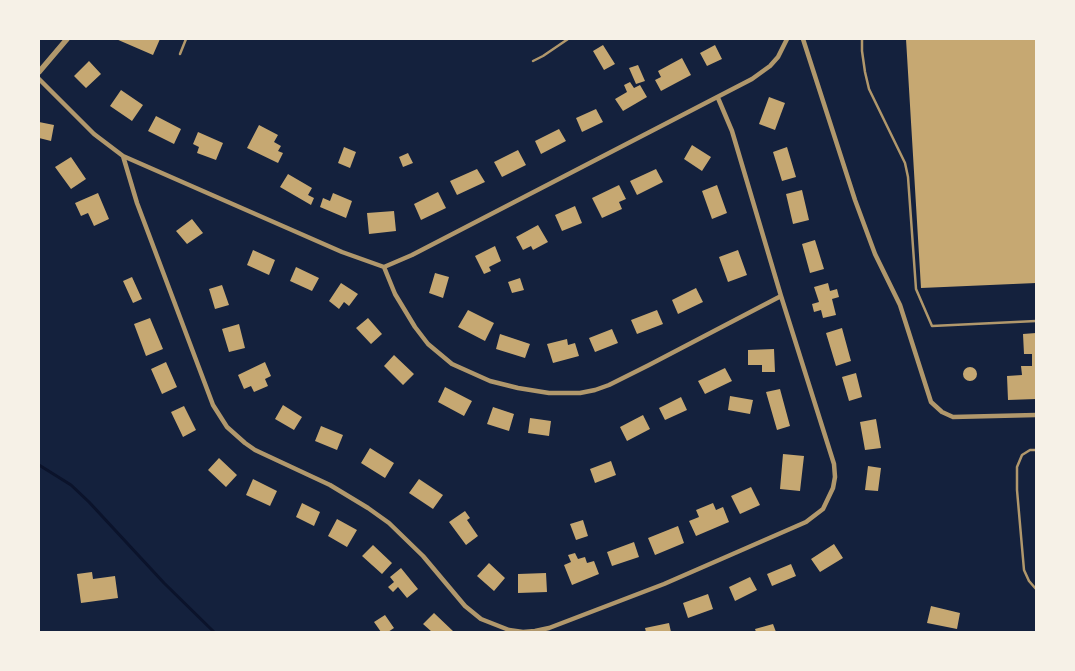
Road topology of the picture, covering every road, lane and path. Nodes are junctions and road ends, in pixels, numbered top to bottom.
1 (67, 39) edge
2 (186, 39) edge
3 (568, 39) edge
4 (787, 39) edge
5 (803, 39) edge
6 (862, 39) edge
7 (180, 54) dead end
8 (533, 61) dead end
9 (39, 72) edge
10 (39, 79) edge
11 (718, 98) junction
12 (123, 156) junction
13 (384, 267) junction
14 (780, 296) junction
15 (1036, 321) edge
16 (1036, 415) edge
17 (1036, 450) edge
18 (1036, 589) edge

1 - 9 street
2 - 7 lane
3 - 8 lane
4 - 11 street
5 - 16 street
6 - 15 lane
10 - 12 street
11 - 13 street
11 - 14 street
12 - 13 street
12 - 14 street
13 - 14 street
17 - 18 lane

